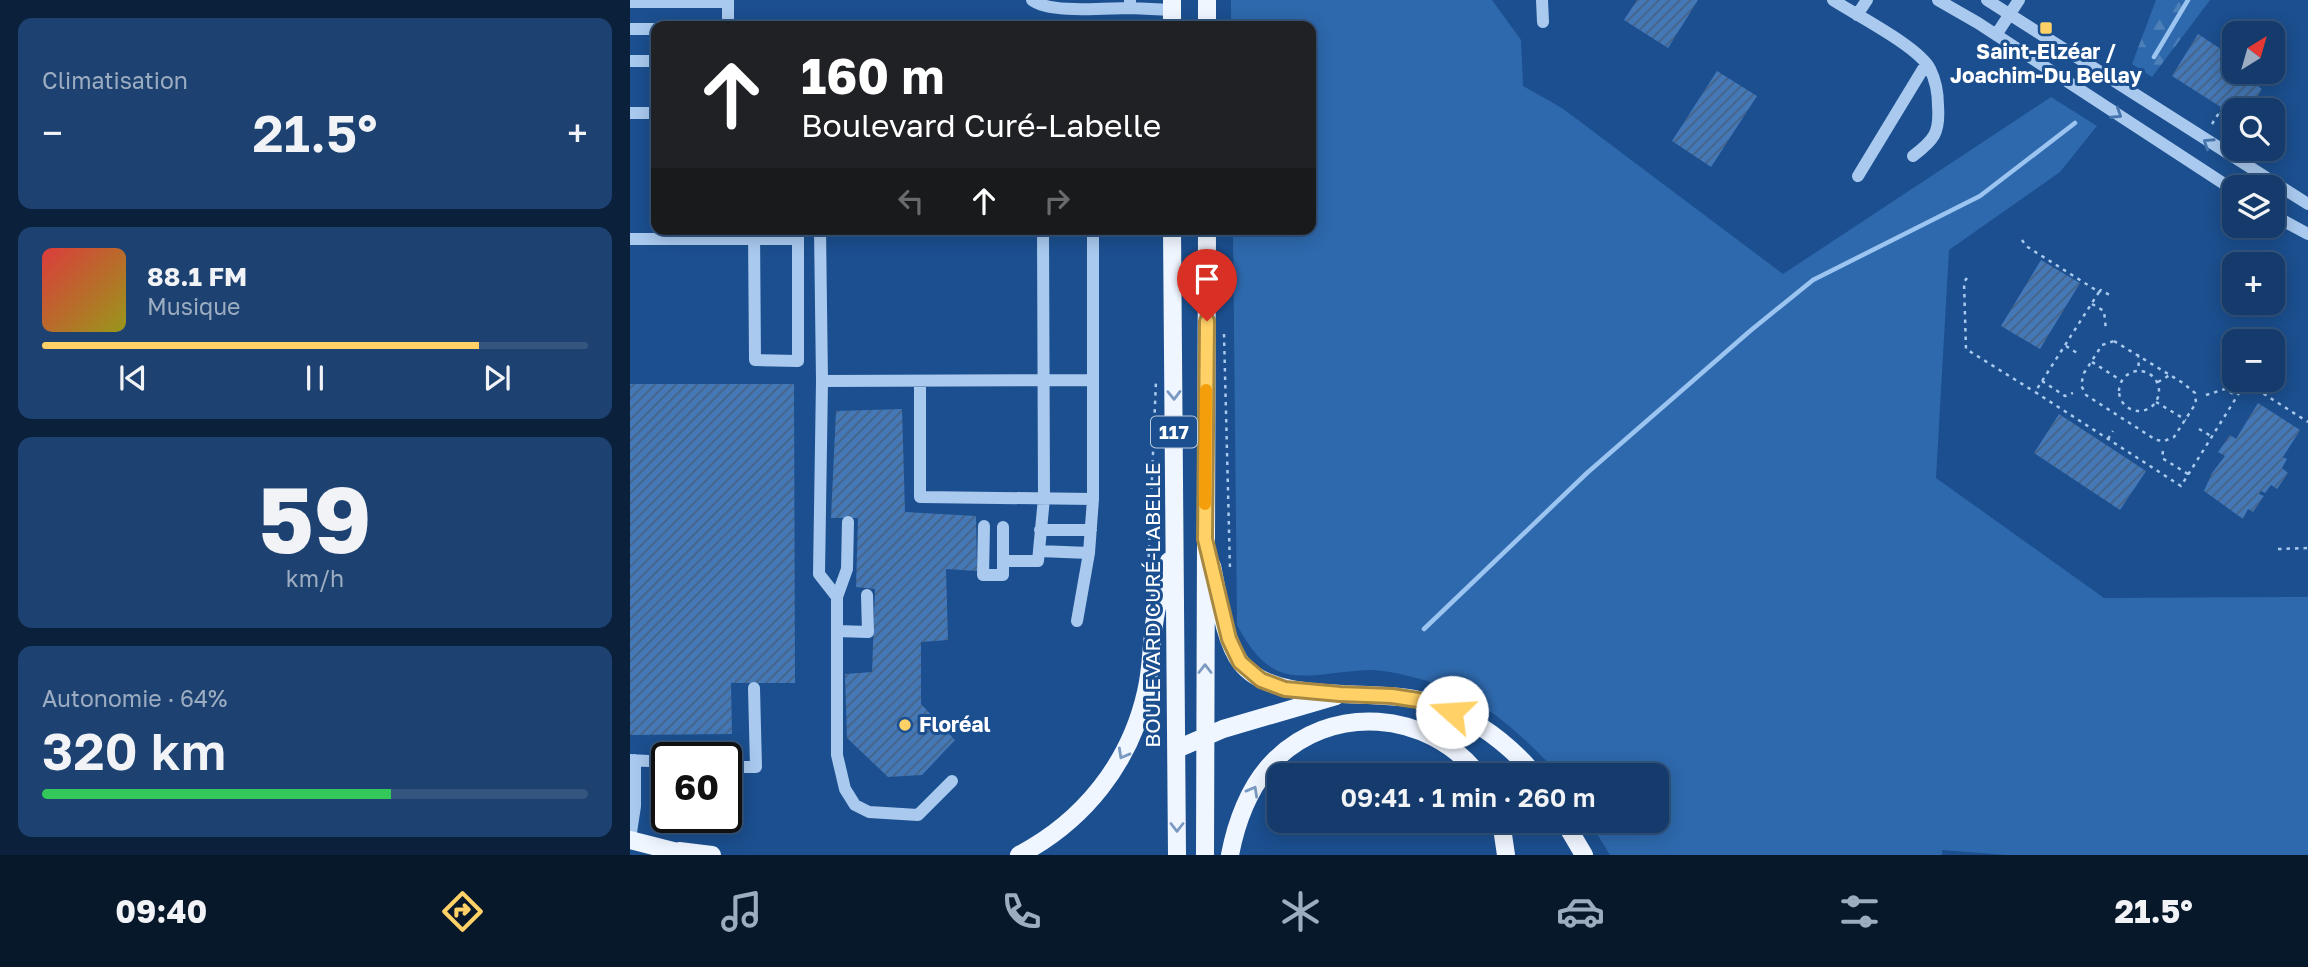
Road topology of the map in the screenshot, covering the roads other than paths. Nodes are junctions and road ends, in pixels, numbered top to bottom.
1 (1032, 0) edge
2 (1207, 0) edge
3 (1542, 0) edge
4 (1833, 0) edge
5 (1867, 0) edge
6 (1938, 0) edge
7 (2019, 0) edge
8 (728, 1) edge
9 (1990, 1) edge
10 (630, 2) edge
11 (1130, 4) edge
12 (1172, 12) edge
13 (1857, 15) junction
14 (2010, 15) junction
15 (728, 21) edge
16 (1207, 21) edge
17 (1543, 22) dead end
18 (1978, 23) junction
19 (630, 29) edge
20 (651, 29) edge
21 (1996, 35) junction
22 (630, 61) edge
23 (651, 61) edge
24 (1926, 64) junction
25 (630, 113) edge
26 (651, 113) edge
27 (1913, 156) dead end
28 (1858, 176) dead end
29 (2222, 183) edge
30 (2308, 204) edge
31 (2285, 222) edge
32 (2308, 234) edge
33 (729, 235) edge
34 (754, 235) edge
35 (798, 235) edge
36 (820, 235) edge
37 (1042, 235) edge
38 (1093, 235) edge
39 (1172, 235) edge
40 (1207, 235) edge
41 (630, 239) edge
42 (1093, 380) junction
43 (821, 381) junction
44 (1043, 381) junction
45 (920, 382) junction
46 (1044, 498) junction
47 (1093, 499) junction
48 (848, 522) dead end
49 (984, 526) dead end
50 (1003, 527) dead end
51 (1040, 530) junction
52 (1091, 530) junction
53 (1175, 537) junction
54 (1205, 539) junction
55 (1039, 551) junction
56 (1089, 553) junction
57 (1003, 561) junction
58 (867, 595) dead end
59 (837, 597) junction
60 (1077, 621) dead end
61 (837, 631) junction
62 (754, 688) dead end
63 (1340, 694) junction
64 (1205, 737) junction
65 (1177, 749) junction
66 (632, 760) edge
67 (651, 761) edge
68 (1272, 763) edge
69 (1467, 763) edge
70 (1525, 763) edge
71 (742, 767) edge
72 (1267, 770) edge
73 (952, 781) dead end
74 (1503, 833) edge
75 (1571, 833) edge
76 (630, 840) edge
77 (669, 850) junction
78 (688, 855) edge
79 (712, 855) edge
80 (1019, 855) edge
81 (1177, 855) edge
82 (1205, 855) edge
83 (1230, 855) edge
84 (1506, 855) edge
85 (1584, 855) edge

1 - 11 street
2 - 16 main road
3 - 17 street
4 - 13 street
5 - 13 street
6 - 18 street
7 - 14 street
8 - 10 street
8 - 15 street
9 - 14 street
9 - 18 street
11 - 12 street
13 - 24 street
14 - 21 street
30 -> 14 street
18 - 21 street
19 - 20 street
21 -> 29 street
22 - 23 street
24 - 27 street
24 - 28 street
25 - 26 street
31 - 32 street
33 - 41 street
34 - 35 street
36 - 43 street
37 - 44 street
38 - 42 street
39 -> 53 main road, BOULEVARD CURÉ-LABELLE / 117
40 - 54 main road, 117
42 - 44 street
42 - 47 street
43 - 45 street
43 - 59 street
44 - 45 street
44 - 46 street
45 - 46 street
46 - 47 street
46 - 51 street
47 - 52 street
48 - 59 street
49 - 57 street
50 - 57 street
51 - 52 street
51 - 55 street
52 - 56 street
53 - 65 main road, BOULEVARD CURÉ-LABELLE / 117
53 -> 80 main road
54 - 63 main road
64 -> 54 main road, 117
55 - 56 street
55 - 57 street
56 - 60 street
58 - 61 street
59 - 61 street
61 - 73 street
62 - 71 street
63 - 64 main road
63 - 70 main road
64 - 65 main road
64 - 82 main road, 117
65 -> 81 main road, BOULEVARD CURÉ-LABELLE / 117
66 - 67 street
66 - 76 street
68 -> 69 main road
83 -> 72 main road
74 - 84 main road
75 - 85 main road
76 - 77 main road
77 - 78 main road
77 - 79 main road

